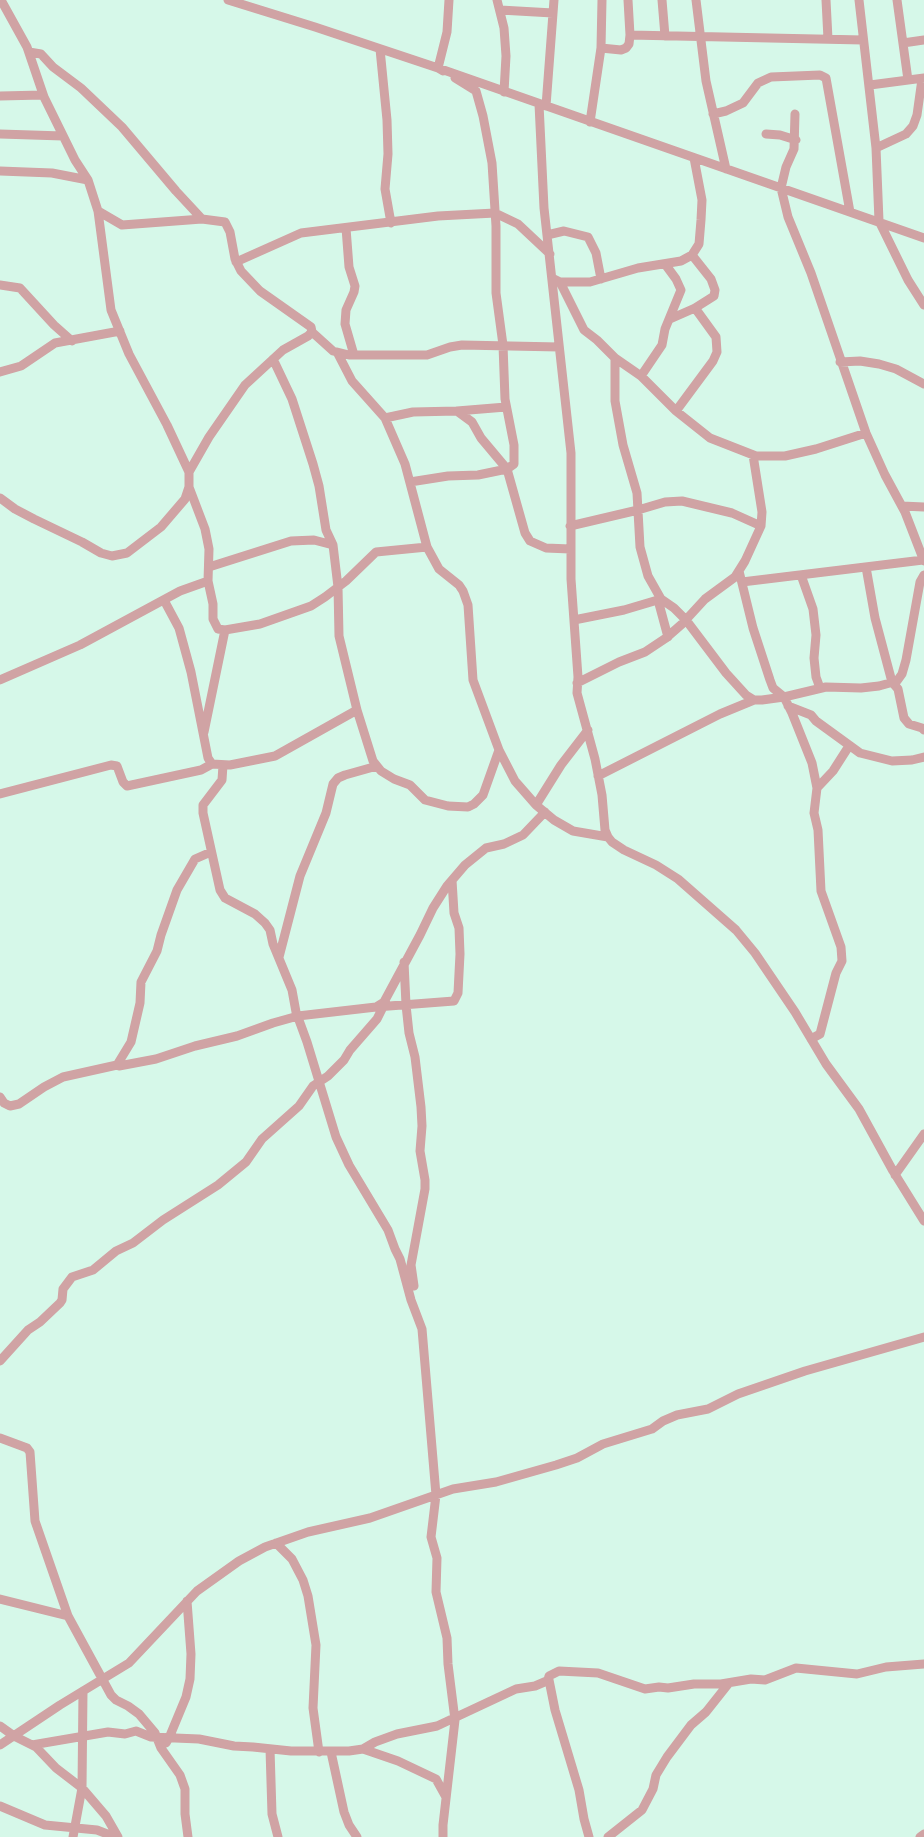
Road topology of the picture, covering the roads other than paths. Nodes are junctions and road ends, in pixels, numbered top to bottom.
1 (1, 0) edge
2 (228, 0) edge
3 (449, 0) edge
4 (497, 0) edge
5 (554, 0) edge
6 (602, 0) edge
7 (628, 0) edge
8 (662, 0) edge
9 (696, 0) edge
10 (826, 0) edge
11 (859, 0) edge
12 (897, 0) edge
13 (500, 10) junction
14 (553, 13) junction
15 (630, 35) junction
16 (665, 36) junction
17 (701, 36) junction
18 (828, 39) junction
19 (863, 40) junction
20 (924, 40) edge
21 (903, 43) junction
22 (380, 48) junction
23 (601, 48) junction
24 (29, 52) junction
25 (438, 68) junction
26 (923, 78) edge
27 (908, 80) junction
28 (870, 85) junction
29 (504, 92) junction
30 (43, 95) junction
31 (0, 96) edge
32 (543, 105) junction
33 (712, 114) junction
34 (795, 114) dead end
35 (920, 115) edge
36 (590, 122) junction
37 (0, 134) edge
38 (766, 134) dead end
39 (63, 136) junction
40 (796, 140) junction
41 (876, 148) junction
42 (694, 158) junction
43 (726, 169) junction
44 (0, 171) edge
45 (88, 180) junction
46 (781, 188) junction
47 (98, 211) junction
48 (850, 212) junction
49 (495, 213) junction
50 (202, 219) junction
51 (879, 222) junction
52 (391, 223) junction
53 (346, 228) junction
54 (548, 235) junction
55 (924, 238) edge
56 (550, 254) junction
57 (692, 254) junction
58 (236, 262) junction
59 (665, 264) junction
60 (601, 279) junction
61 (556, 280) junction
62 (0, 285) edge
63 (924, 305) edge
64 (695, 308) junction
65 (670, 319) junction
66 (120, 331) junction
67 (312, 332) junction
68 (72, 341) junction
69 (503, 346) junction
70 (559, 347) junction
71 (337, 352) junction
72 (354, 355) junction
73 (614, 358) junction
74 (273, 359) junction
75 (840, 362) junction
76 (0, 372) edge
77 (641, 376) junction
78 (924, 384) edge
79 (506, 407) junction
80 (457, 411) junction
81 (676, 411) junction
82 (385, 418) junction
83 (866, 434) junction
84 (753, 455) junction
85 (507, 469) junction
86 (189, 472) junction
87 (410, 482) junction
88 (189, 487) junction
89 (0, 498) edge
90 (12, 506) junction
91 (902, 506) junction
92 (924, 506) edge
93 (0, 508) edge
94 (638, 510) junction
95 (570, 526) junction
96 (761, 526) junction
97 (333, 545) junction
98 (428, 547) junction
99 (570, 549) junction
100 (924, 560) edge
101 (209, 567) junction
102 (866, 567) junction
103 (739, 571) junction
104 (801, 575) junction
105 (924, 575) edge
106 (208, 581) junction
107 (742, 582) junction
108 (338, 587) junction
109 (660, 599) junction
110 (164, 600) junction
111 (574, 620) junction
112 (686, 620) junction
113 (225, 630) junction
114 (668, 637) junction
115 (1, 677) edge
116 (892, 682) junction
117 (577, 683) junction
118 (820, 688) junction
119 (754, 700) junction
120 (786, 701) junction
121 (357, 710) junction
122 (588, 730) junction
123 (924, 730) edge
124 (203, 737) junction
125 (849, 746) junction
126 (499, 750) junction
127 (924, 757) edge
128 (212, 764) junction
129 (223, 765) junction
130 (377, 766) junction
131 (598, 776) junction
132 (817, 788) junction
133 (0, 794) edge
134 (536, 805) junction
135 (545, 812) junction
136 (608, 837) junction
137 (211, 852) junction
138 (452, 880) junction
139 (279, 957) junction
140 (404, 962) junction
141 (406, 1005) junction
142 (379, 1007) junction
143 (298, 1016) junction
144 (811, 1039) junction
145 (117, 1065) junction
146 (318, 1083) junction
147 (0, 1097) edge
148 (924, 1134) edge
149 (896, 1175) junction
150 (924, 1221) edge
151 (415, 1309) junction
152 (924, 1337) edge
153 (0, 1362) edge
154 (0, 1438) edge
155 (436, 1495) junction
156 (276, 1543) junction
157 (0, 1599) edge
158 (186, 1601) junction
159 (68, 1616) junction
160 (924, 1664) edge
161 (102, 1680) junction
162 (548, 1680) junction
163 (729, 1683) junction
164 (83, 1691) junction
165 (455, 1718) junction
166 (0, 1726) edge
167 (14, 1736) junction
168 (83, 1736) junction
169 (157, 1737) junction
170 (169, 1738) junction
171 (0, 1745) edge
172 (32, 1745) junction
173 (161, 1748) junction
174 (270, 1748) junction
175 (362, 1749) junction
176 (319, 1752) junction
177 (331, 1752) junction
178 (82, 1788) junction
179 (446, 1797) junction
180 (0, 1806) edge
181 (73, 1833) edge
182 (924, 1834) edge
183 (117, 1837) edge
184 (188, 1837) edge
185 (278, 1837) edge
186 (357, 1837) edge
187 (443, 1837) edge
188 (589, 1837) edge
189 (608, 1837) edge
190 (920, 1837) edge

1 - 24 street
2 - 22 street
3 - 25 street
4 - 13 street
5 - 14 street
6 - 23 street
7 - 15 street
8 - 16 street
9 - 17 street
10 - 18 street
11 - 19 street
12 - 21 street
13 - 14 street
13 - 29 street
14 - 32 street
15 - 16 street
15 - 23 street
16 - 17 street
17 - 18 street
17 - 33 street
18 - 19 street
19 - 28 street
20 - 21 street
21 - 27 street
22 - 25 street
22 - 52 street
23 - 36 street
24 - 30 street
24 - 50 street
25 - 29 street
25 - 49 street
26 - 27 street
26 - 35 street
27 - 28 street
28 - 41 street
29 - 32 street
30 - 31 street
30 - 39 street
32 - 36 street
32 - 54 street
33 - 43 street
33 - 48 street
34 - 40 street
35 - 41 street
36 - 42 street
37 - 39 street
38 - 40 street
39 - 45 street
40 - 46 street
41 - 51 street
42 - 43 street
42 - 57 street
43 - 46 street
44 - 45 street
45 - 47 street
46 - 48 street
46 - 75 street
47 - 50 street
47 - 66 street
48 - 51 street
49 - 52 street
49 - 56 street
49 - 69 street
50 - 58 street
51 - 55 street
51 - 63 street
52 - 53 street
53 - 58 street
53 - 72 street
54 - 56 street
54 - 60 street
56 - 61 street
57 - 59 street
57 - 64 street
58 - 67 street
59 - 60 street
59 - 65 street
60 - 61 street
61 - 70 street
61 - 73 street
62 - 68 street
64 - 65 street
64 - 81 street
65 - 77 street
66 - 68 street
66 - 86 street
67 - 71 street
67 - 74 street
68 - 76 street
69 - 70 street
69 - 72 street
69 - 79 street
70 - 95 street
71 - 72 street
71 - 82 street
73 - 77 street
73 - 94 street
74 - 86 street
74 - 97 street
75 - 78 street
75 - 83 street
77 - 81 street
79 - 80 street
79 - 85 street
80 - 82 street
80 - 85 street
81 - 84 street
82 - 87 street
83 - 84 street
83 - 91 street
84 - 96 street
85 - 87 street
85 - 99 street
86 - 88 street
87 - 98 street
88 - 90 street
88 - 101 street
89 - 90 street
90 - 93 street
91 - 92 street
91 - 100 street
94 - 95 street
94 - 96 street
94 - 109 street
95 - 99 street
96 - 103 street
97 - 101 street
97 - 108 street
98 - 108 street
98 - 126 street
99 - 111 street
100 - 102 street
101 - 106 street
102 - 104 street
102 - 116 street
103 - 107 street
103 - 112 street
104 - 107 street
104 - 118 street
105 - 116 street
106 - 110 street
106 - 113 street
107 - 120 street
108 - 113 street
108 - 121 street
109 - 111 street
109 - 112 street
109 - 114 street
110 - 115 street
110 - 124 street
111 - 117 street
112 - 114 street
112 - 119 street
113 - 124 street
114 - 117 street
116 - 118 street
116 - 123 street
117 - 122 street
118 - 120 street
119 - 120 street
119 - 131 street
120 - 125 street
120 - 132 street
121 - 129 street
121 - 130 street
122 - 131 street
122 - 134 street
124 - 128 street
125 - 127 street
125 - 132 street
126 - 130 street
126 - 134 street
128 - 129 street
128 - 133 street
129 - 137 street
130 - 139 street
131 - 136 street
132 - 144 street
134 - 135 street
135 - 136 street
135 - 138 street
136 - 144 street
137 - 139 street
137 - 145 street
138 - 140 street
138 - 141 street
139 - 143 street
140 - 141 street
140 - 142 street
141 - 142 street
141 - 151 street
142 - 143 street
142 - 146 street
143 - 145 street
143 - 146 street
144 - 149 street
145 - 147 street
146 - 151 street
146 - 153 street
148 - 149 street
149 - 150 street
151 - 155 street
152 - 155 street
154 - 159 street
155 - 156 street
155 - 165 street
156 - 158 street
156 - 176 street
157 - 159 street
158 - 161 street
158 - 170 street
159 - 161 street
160 - 163 street
161 - 164 street
161 - 169 street
162 - 163 street
162 - 165 street
162 - 188 street
163 - 189 street
164 - 167 street
164 - 168 street
165 - 175 street
165 - 179 street
166 - 167 street
167 - 171 street
167 - 172 street
168 - 169 street
168 - 172 street
168 - 178 street
169 - 170 street
169 - 173 street
170 - 173 street
170 - 174 street
172 - 178 street
173 - 184 street
174 - 176 street
174 - 185 street
175 - 177 street
175 - 179 street
176 - 177 street
177 - 186 street
178 - 181 street
178 - 183 street
179 - 187 street
180 - 181 street
181 - 183 street
182 - 190 street

